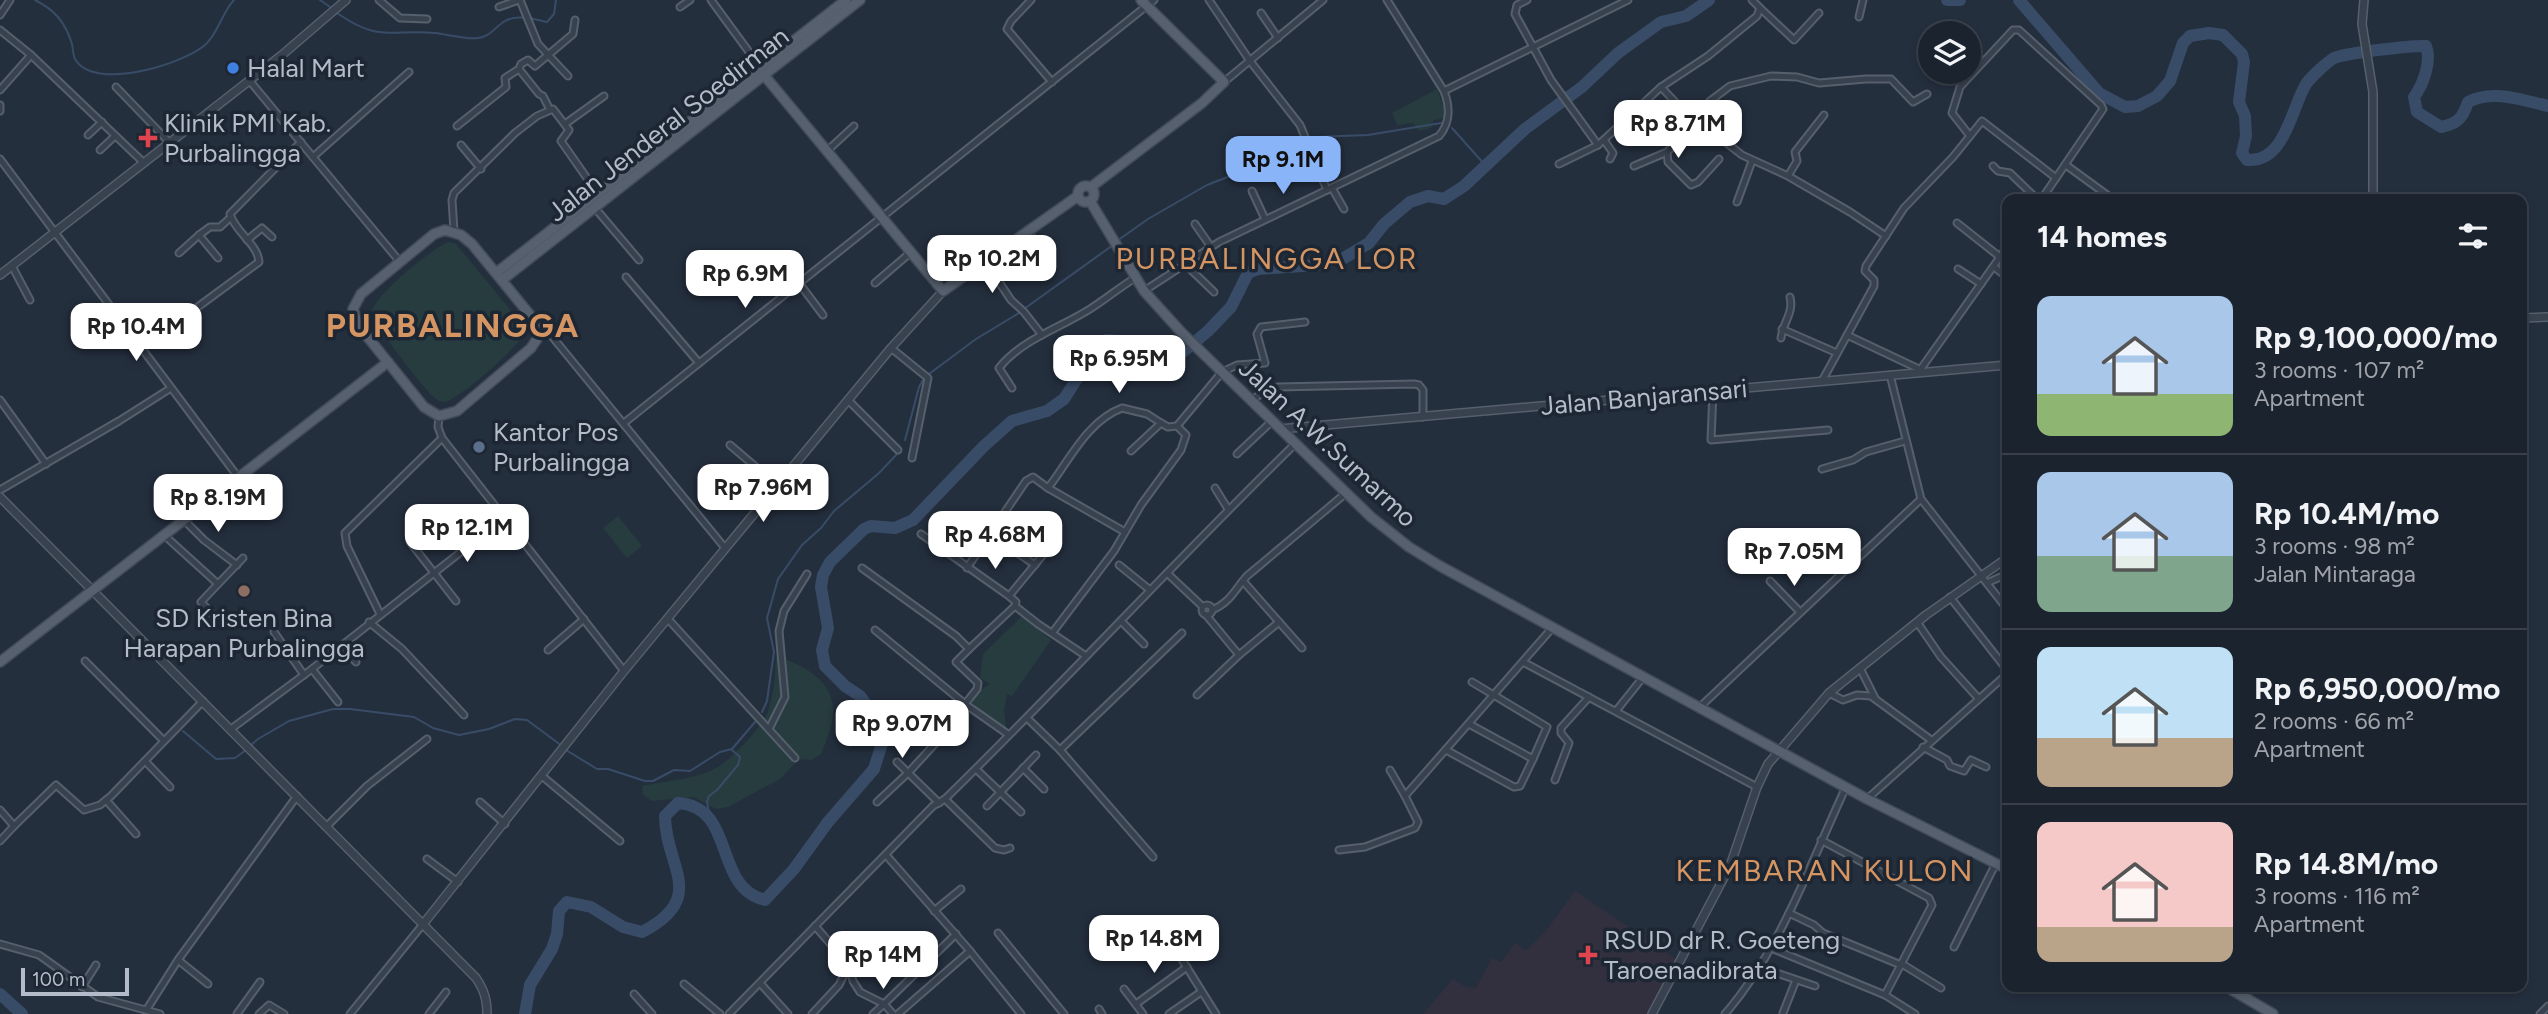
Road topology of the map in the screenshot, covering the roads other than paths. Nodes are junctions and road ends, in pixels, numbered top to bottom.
1 (9, 0) edge
2 (346, 0) edge
3 (379, 0) edge
4 (519, 0) edge
5 (690, 0) edge
6 (711, 0) edge
7 (846, 0) edge
8 (860, 0) edge
9 (1031, 0) edge
10 (1209, 0) edge
11 (1323, 0) edge
12 (1387, 0) edge
13 (1527, 0) edge
14 (1628, 0) edge
15 (1752, 0) edge
16 (1863, 0) edge
17 (2364, 0) edge
18 (1147, 2) edge
19 (499, 7) dead end
20 (680, 7) dead end
21 (1760, 8) junction
22 (1261, 13) dead end
23 (1819, 13) dead end
24 (0, 15) edge
25 (1859, 17) dead end
26 (427, 19) dead end
27 (575, 20) dead end
28 (0, 30) edge
29 (1278, 38) junction
30 (1534, 47) junction
31 (31, 55) junction
32 (548, 56) junction
33 (1250, 61) junction
34 (519, 69) junction
35 (762, 71) junction
36 (409, 72) dead end
37 (568, 76) dead end
38 (249, 80) junction
39 (1052, 82) junction
40 (1224, 82) junction
41 (1661, 87) junction
42 (116, 88) dead end
43 (0, 90) edge
44 (1444, 91) junction
45 (1927, 94) dead end
46 (604, 96) dead end
47 (0, 105) edge
48 (550, 110) junction
49 (0, 111) edge
50 (1824, 115) dead end
51 (1695, 119) junction
52 (102, 122) junction
53 (565, 124) junction
54 (457, 126) dead end
55 (854, 126) dead end
56 (88, 135) dead end
57 (115, 135) junction
58 (1970, 136) junction
59 (1604, 140) junction
60 (301, 142) junction
61 (170, 143) junction
62 (461, 145) dead end
63 (1598, 145) junction
64 (100, 150) dead end
65 (827, 151) junction
66 (1667, 152) junction
67 (313, 157) junction
68 (0, 159) edge
69 (1610, 159) dead end
70 (1719, 159) dead end
71 (1752, 161) junction
72 (144, 163) junction
73 (1559, 164) dead end
74 (2066, 165) junction
75 (1634, 166) dead end
76 (1993, 166) dead end
77 (481, 169) junction
78 (1788, 176) junction
79 (2056, 178) junction
80 (1091, 187) junction
81 (1330, 189) junction
82 (1252, 191) dead end
83 (598, 194) junction
84 (2033, 194) edge
85 (2044, 194) edge
86 (2106, 194) edge
87 (2374, 194) edge
88 (1078, 196) junction
89 (1090, 201) junction
90 (1737, 201) dead end
91 (595, 208) junction
92 (1344, 209) dead end
93 (882, 217) junction
94 (231, 218) junction
95 (1265, 219) junction
96 (1957, 223) dead end
97 (1195, 224) dead end
98 (454, 231) junction
99 (1027, 231) junction
100 (55, 233) junction
101 (199, 235) junction
102 (1885, 236) junction
103 (272, 237) dead end
104 (247, 240) junction
105 (1211, 247) junction
106 (911, 252) junction
107 (179, 253) dead end
108 (2002, 254) edge
109 (2000, 257) junction
110 (218, 258) dead end
111 (1048, 258) dead end
112 (639, 260) dead end
113 (985, 261) junction
114 (400, 262) junction
115 (1185, 264) junction
116 (12, 266) junction
117 (1994, 267) junction
118 (1958, 269) dead end
119 (2002, 273) edge
120 (0, 275) edge
121 (499, 277) junction
122 (626, 277) dead end
123 (1135, 278) junction
124 (799, 283) junction
125 (875, 283) dead end
126 (1980, 284) junction
127 (943, 291) junction
128 (1144, 291) junction
129 (1214, 292) dead end
130 (1790, 296) dead end
131 (30, 300) dead end
132 (823, 315) dead end
133 (2548, 317) edge
134 (2527, 318) edge
135 (1305, 322) dead end
136 (539, 326) junction
137 (1782, 329) junction
138 (1042, 335) junction
139 (1847, 335) junction
140 (1781, 338) dead end
141 (142, 348) junction
142 (891, 348) junction
143 (1837, 353) junction
144 (388, 362) junction
145 (699, 363) junction
146 (2002, 365) edge
147 (1919, 371) junction
148 (1222, 372) junction
149 (1891, 375) junction
150 (1822, 381) junction
151 (171, 388) junction
152 (1012, 388) dead end
153 (1713, 391) junction
154 (0, 400) edge
155 (848, 400) junction
156 (1250, 401) junction
157 (439, 415) junction
158 (1423, 417) junction
159 (1272, 421) junction
160 (624, 423) junction
161 (1161, 423) junction
162 (1177, 426) junction
163 (1280, 429) junction
164 (1828, 430) dead end
165 (442, 438) junction
166 (1905, 441) junction
167 (1295, 444) junction
168 (730, 445) dead end
169 (898, 450) dead end
170 (1132, 451) dead end
171 (1237, 454) dead end
172 (912, 458) dead end
173 (46, 464) junction
174 (1822, 469) dead end
175 (238, 477) junction
176 (777, 485) junction
177 (1048, 488) junction
178 (1215, 488) dead end
179 (0, 490) edge
180 (1346, 493) junction
181 (0, 497) edge
182 (1920, 499) junction
183 (1228, 509) junction
184 (504, 518) junction
185 (184, 520) junction
186 (989, 533) junction
187 (1125, 533) junction
188 (921, 534) dead end
189 (163, 535) junction
190 (410, 542) dead end
191 (1052, 544) dead end
192 (725, 548) junction
193 (243, 558) dead end
194 (2002, 561) edge
195 (237, 565) junction
196 (1035, 565) junction
197 (1119, 565) dead end
198 (862, 568) dead end
199 (967, 568) junction
200 (1167, 573) junction
201 (807, 574) dead end
202 (434, 575) junction
203 (1981, 575) junction
204 (2002, 576) edge
205 (1243, 580) junction
206 (1770, 581) dead end
207 (1987, 583) junction
208 (218, 584) junction
209 (1150, 590) junction
210 (92, 591) junction
211 (1009, 596) junction
212 (1950, 597) junction
213 (456, 601) dead end
214 (2002, 602) edge
215 (1015, 606) junction
216 (1203, 607) junction
217 (1212, 610) junction
218 (1800, 612) junction
219 (380, 614) junction
220 (1206, 615) junction
221 (215, 617) dead end
222 (668, 619) junction
223 (584, 620) junction
224 (1121, 621) junction
225 (369, 622) junction
226 (1279, 622) junction
227 (1917, 622) junction
228 (1553, 627) junction
229 (875, 631) dead end
230 (274, 632) dead end
231 (1053, 632) junction
232 (1182, 634) dead end
233 (1144, 644) dead end
234 (342, 646) junction
235 (1302, 648) dead end
236 (969, 649) junction
237 (548, 650) dead end
238 (1239, 655) junction
239 (1086, 656) junction
240 (85, 661) dead end
241 (0, 662) edge
242 (356, 662) dead end
243 (1523, 662) junction
244 (2002, 665) edge
245 (312, 669) junction
246 (1861, 670) junction
247 (624, 671) junction
248 (304, 675) junction
249 (1644, 676) junction
250 (2002, 676) edge
251 (1472, 682) dead end
252 (1829, 694) junction
253 (1197, 695) dead end
254 (1493, 696) junction
255 (1589, 697) junction
256 (1876, 698) junction
257 (1978, 698) junction
258 (203, 701) junction
259 (338, 702) dead end
260 (965, 704) junction
261 (1701, 706) junction
262 (1616, 711) junction
263 (464, 715) dead end
264 (1027, 718) junction
265 (1469, 724) junction
266 (767, 727) junction
267 (231, 729) junction
268 (943, 735) dead end
269 (1009, 735) junction
270 (427, 738) dead end
271 (1931, 740) junction
272 (164, 741) junction
273 (1923, 747) junction
274 (1060, 750) junction
275 (1446, 750) junction
276 (1781, 750) junction
277 (1036, 755) dead end
278 (795, 758) dead end
279 (1533, 759) junction
280 (145, 761) junction
281 (897, 762) dead end
282 (1986, 766) dead end
283 (1023, 768) junction
284 (975, 769) junction
285 (1390, 770) dead end
286 (909, 772) junction
287 (542, 776) junction
288 (1555, 780) dead end
289 (170, 787) dead end
290 (1757, 787) junction
291 (1846, 787) junction
292 (1044, 789) dead end
293 (1000, 792) junction
294 (297, 796) junction
295 (1405, 796) junction
296 (1867, 799) junction
297 (106, 800) junction
298 (942, 801) junction
299 (480, 802) dead end
300 (877, 802) dead end
301 (987, 806) dead end
302 (0, 810) edge
303 (1021, 812) dead end
304 (505, 824) junction
305 (327, 825) junction
306 (14, 826) junction
307 (136, 834) dead end
308 (1821, 840) junction
309 (0, 841) edge
310 (620, 841) dead end
311 (1010, 848) dead end
312 (1339, 850) dead end
313 (886, 855) junction
314 (1153, 857) dead end
315 (426, 859) dead end
316 (1996, 863) junction
317 (2002, 866) edge
318 (458, 882) junction
319 (961, 889) dead end
320 (934, 911) junction
321 (1789, 913) junction
322 (424, 923) junction
323 (815, 926) junction
324 (998, 933) dead end
325 (956, 934) junction
326 (1171, 942) dead end
327 (0, 944) edge
328 (899, 946) dead end
329 (1954, 947) dead end
330 (1771, 948) junction
331 (970, 951) junction
332 (178, 960) junction
333 (1901, 964) junction
334 (96, 965) dead end
335 (849, 965) junction
336 (1187, 967) junction
337 (1759, 967) junction
338 (921, 968) junction
339 (1796, 980) junction
340 (260, 982) dead end
341 (760, 983) junction
342 (208, 984) dead end
343 (684, 984) dead end
344 (1815, 986) dead end
345 (82, 987) junction
346 (1941, 988) dead end
347 (1124, 989) dead end
348 (446, 992) dead end
349 (1201, 992) junction
350 (2236, 992) edge
351 (634, 994) dead end
352 (1885, 995) junction
353 (884, 1004) junction
354 (1136, 1004) junction
355 (2548, 1006) edge
356 (147, 1009) junction
357 (1783, 1013) edge
358 (160, 1014) edge
359 (237, 1014) edge
360 (259, 1014) edge
361 (284, 1014) edge
362 (349, 1014) edge
363 (429, 1014) edge
364 (487, 1014) edge
365 (652, 1014) edge
366 (720, 1014) edge
367 (729, 1014) edge
368 (788, 1014) edge
369 (812, 1014) edge
370 (873, 1014) edge
371 (893, 1014) edge
372 (898, 1014) edge
373 (1021, 1014) edge
374 (1064, 1014) edge
375 (1143, 1014) edge
376 (1170, 1014) edge
377 (1216, 1014) edge
378 (1653, 1014) edge
379 (1725, 1014) edge
380 (1914, 1014) edge
381 (2273, 1014) edge
382 (2540, 1014) edge

1 - 24 street
2 - 38 street
3 - 26 street
4 - 19 street
4 - 32 street
5 - 20 street
6 - 35 street
7 - 35 main road, Jalan Jenderal Soedirman
8 - 35 main road, Jalan Jenderal Soedirman
9 - 39 street
10 - 33 street
11 - 29 street
12 - 44 street
13 - 30 street
14 - 30 street
15 - 21 street
16 - 25 street
17 - 87 street
18 - 39 street
18 - 40 main road
21 - 23 street
21 - 41 street
22 - 29 street
27 - 32 street
28 - 31 street
29 - 33 street
30 - 44 street
30 - 63 street
31 - 43 street
31 - 52 street
32 - 34 street
32 - 37 street
33 - 40 street
33 - 81 street
34 - 48 street
34 - 54 street
35 - 65 main road
35 - 83 main road, Jalan Jenderal Soedirman
35 - 91 main road, Jalan Jenderal Soedirman
36 - 67 street
38 - 60 street
38 - 61 street
39 - 93 street
40 - 80 main road
41 - 51 street
41 - 59 street
42 - 61 street
44 - 81 street
45 - 51 street
46 - 53 street
47 - 49 street
48 - 53 street
48 - 77 street
50 - 78 street
51 - 66 street
51 - 71 street
52 - 56 street
52 - 57 street
53 - 83 street
55 - 65 street
57 - 64 street
57 - 72 street
58 - 74 street
58 - 79 street
58 - 102 street
59 - 63 street
59 - 69 street
60 - 67 street
60 - 94 street
61 - 72 street
62 - 77 street
63 - 73 street
65 - 93 main road
66 - 70 street
66 - 75 street
67 - 114 street
68 - 100 street
71 - 78 street
71 - 90 street
72 - 100 street
74 - 79 street
74 - 86 street
76 - 84 street
77 - 98 street
78 - 102 street
79 - 85 street
80 - 88 main road
80 - 89 main road
81 - 92 street
81 - 95 street
82 - 95 street
83 - 121 main road, Jalan Jenderal Soedirman
88 - 89 main road
88 - 99 main road
89 - 123 main road, Jalan A.W.Sumarmo
91 - 112 street
91 - 121 main road, Jalan Jenderal Soedirman
93 - 106 main road
93 - 124 street
94 - 101 street
94 - 104 street
95 - 105 street
96 - 109 street
97 - 105 street
98 - 114 main road
98 - 121 main road
99 - 111 street
99 - 113 main road
100 - 116 street
100 - 141 street
101 - 107 street
101 - 110 street
102 - 139 street
103 - 104 street
104 - 141 street
105 - 115 street
106 - 125 street
106 - 127 main road
108 - 109 street
109 - 117 street
113 - 127 main road
113 - 138 street
114 - 144 main road
115 - 128 street
115 - 129 street
116 - 120 street
116 - 131 street
117 - 119 street
117 - 126 street
118 - 126 street
121 - 136 main road
122 - 145 street
123 - 128 main road, Jalan A.W.Sumarmo
123 - 138 street
124 - 132 street
124 - 145 street
126 - 147 street
127 - 142 street
128 - 148 main road, Jalan A.W.Sumarmo
130 - 137 street
133 - 134 street
135 - 148 street
136 - 157 main road
136 - 160 street
137 - 140 street
137 - 143 street
138 - 152 street
139 - 143 street
139 - 147 street
141 - 151 street
142 - 155 street
142 - 172 street
143 - 150 street
144 - 157 main road
144 - 175 main road
145 - 160 street
146 - 147 street, Jalan Banjaransari
147 - 149 street, Jalan Banjaransari
148 - 156 main road, Jalan A.W.Sumarmo
148 - 162 street
149 - 150 street, Jalan Banjaransari
149 - 166 street
150 - 153 street, Jalan Banjaransari
151 - 173 street
151 - 175 street
153 - 158 street, Jalan Banjaransari
153 - 164 street
154 - 173 street
155 - 169 street
155 - 176 street
156 - 158 street
156 - 159 main road, Jalan A.W.Sumarmo
157 - 165 street
158 - 163 street, Jalan Banjaransari
159 - 163 main road, Jalan A.W.Sumarmo
159 - 171 street
160 - 192 street
161 - 162 street
161 - 170 street
161 - 177 street
162 - 187 street
163 - 167 main road, Jalan A.W.Sumarmo
165 - 184 street
165 - 219 street
166 - 174 street
166 - 182 street
167 - 180 main road, Jalan A.W.Sumarmo
167 - 183 street
168 - 176 street
173 - 179 street
175 - 185 main road
176 - 192 street
177 - 186 street
177 - 187 street
178 - 183 street
180 - 205 street
180 - 228 main road, Jalan A.W.Sumarmo
181 - 210 street
182 - 203 street
182 - 218 street
183 - 200 street
184 - 202 street
184 - 223 street
185 - 189 main road
185 - 195 street
186 - 196 street
186 - 199 street
187 - 231 street
188 - 199 street
189 - 208 street
189 - 210 main road
190 - 202 street
191 - 196 street
192 - 222 street
193 - 195 street
194 - 203 street
195 - 208 street
196 - 211 street
197 - 209 street
198 - 236 street
199 - 211 street
200 - 209 street
200 - 216 street
201 - 266 street
202 - 213 street
202 - 219 street
203 - 207 street
203 - 212 street
204 - 207 street
205 - 217 street
205 - 226 street
206 - 218 street
207 - 214 street
208 - 221 street
209 - 224 street
210 - 241 main road
210 - 258 street
211 - 215 street
212 - 227 street
212 - 244 street
215 - 231 street
215 - 236 street
216 - 217 street
216 - 220 street
217 - 220 street
218 - 261 street
219 - 225 street
220 - 238 street
222 - 247 street
222 - 266 street
223 - 237 street
223 - 247 street
224 - 233 street
224 - 239 street
225 - 234 street
225 - 263 street
226 - 235 street
226 - 238 street
227 - 246 street
227 - 257 street
228 - 243 street
228 - 249 main road, Jalan A.W.Sumarmo
229 - 260 street
230 - 248 street
231 - 239 street
232 - 274 street
234 - 242 street
234 - 245 street
236 - 260 street
238 - 253 street
239 - 264 street
240 - 272 street
243 - 254 street
243 - 255 street
245 - 248 street
245 - 259 street
246 - 252 street
246 - 256 street
247 - 287 street
248 - 267 street
249 - 261 main road, Jalan A.W.Sumarmo
249 - 262 street
250 - 257 street
251 - 254 street
252 - 256 street
252 - 276 street
254 - 265 street
254 - 279 street
255 - 262 street
255 - 288 street
256 - 271 street
257 - 271 street
258 - 267 street
258 - 272 street
260 - 269 street
261 - 276 main road, Jalan A.W.Sumarmo
262 - 290 street
264 - 269 street
264 - 274 street
265 - 275 street
265 - 279 street
266 - 278 street
267 - 294 street
268 - 286 street
269 - 284 street
270 - 305 street
271 - 273 street
272 - 280 street
273 - 282 street
273 - 296 street
274 - 314 street
275 - 279 street
275 - 295 street
276 - 290 street
276 - 291 main road, Jalan A.W.Sumarmo
277 - 283 street
280 - 289 street
280 - 297 street
281 - 286 street
283 - 292 street
283 - 293 street
284 - 293 street
284 - 298 street
285 - 295 street
286 - 298 street
286 - 300 street
287 - 304 street
287 - 310 street
290 - 378 street
291 - 296 main road, Jalan A.W.Sumarmo
291 - 308 street
293 - 301 street
293 - 303 street
294 - 305 street
294 - 332 street
295 - 312 street
296 - 316 main road, Jalan A.W.Sumarmo
297 - 306 street
297 - 307 street
298 - 311 street
298 - 313 street
299 - 304 street
302 - 306 street
304 - 318 street
305 - 322 street
306 - 309 street
308 - 321 street
308 - 333 street
313 - 320 street
313 - 323 street
315 - 318 street
316 - 317 main road, Jalan A.W.Sumarmo
316 - 329 street
318 - 322 street
319 - 320 street
320 - 325 street
321 - 330 street
321 - 333 street
322 - 362 street
322 - 364 street
323 - 335 street
323 - 341 street
324 - 374 street
325 - 331 street
325 - 338 street
326 - 336 street
327 - 345 street
328 - 338 street
330 - 337 street
330 - 352 street
331 - 372 street
331 - 373 street
332 - 342 street
332 - 356 street
333 - 346 street
333 - 352 street
334 - 345 street
335 - 353 street
335 - 369 street
336 - 349 street
336 - 354 street
337 - 339 street
337 - 379 street
338 - 353 street
339 - 344 street
339 - 357 street
340 - 359 street
341 - 367 street
341 - 368 street
343 - 366 street
345 - 356 street
347 - 354 street
348 - 363 street
349 - 376 street
349 - 377 street
350 - 381 main road
351 - 365 street
352 - 380 street
353 - 370 street
353 - 371 street
354 - 375 street
355 - 382 street
356 - 358 street
360 - 361 street

